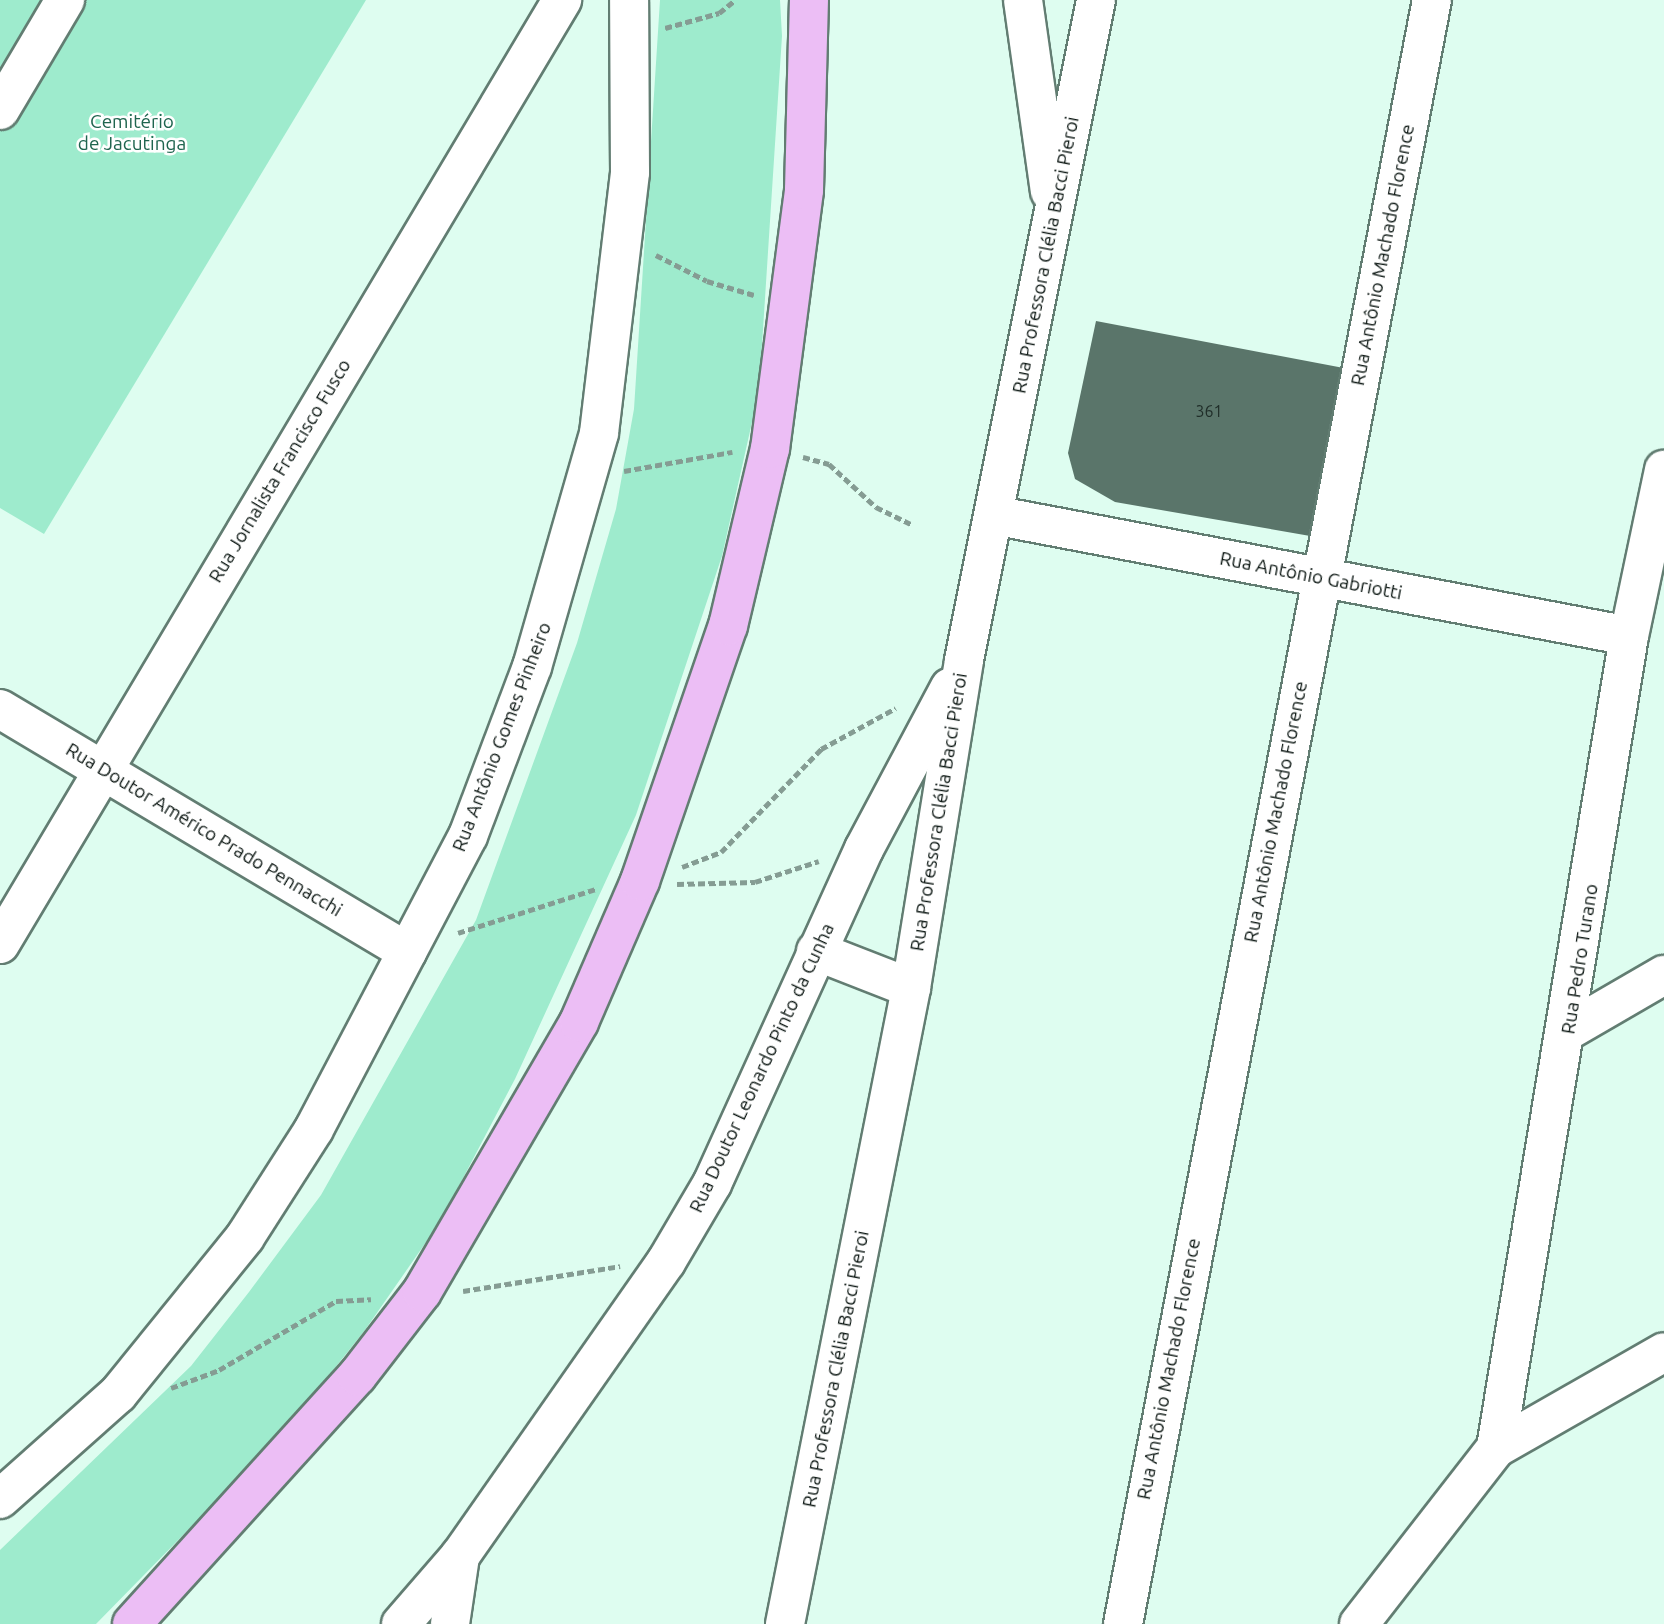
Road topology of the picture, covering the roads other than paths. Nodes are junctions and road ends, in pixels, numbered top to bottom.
1 (65, 0) edge
2 (562, 0) edge
3 (629, 0) edge
4 (808, 0) edge
5 (1023, 0) edge
6 (1096, 0) edge
7 (1433, 0) edge
8 (0, 110) edge
9 (1055, 224) junction
10 (1664, 470) edge
11 (993, 515) junction
12 (1321, 579) junction
13 (1629, 636) junction
14 (964, 660) junction
15 (0, 709) edge
16 (102, 768) junction
17 (0, 944) edge
18 (816, 951) junction
19 (407, 952) junction
20 (1664, 975) edge
21 (911, 988) junction
22 (1569, 1030) junction
23 (1664, 1352) edge
24 (1496, 1448) junction
25 (0, 1499) edge
26 (460, 1556) junction
27 (132, 1624) edge
28 (401, 1624) edge
29 (450, 1624) edge
30 (785, 1624) edge
31 (1123, 1624) edge
32 (1359, 1624) edge

1 - 8 street
2 - 16 street, Rua Jornalista Francisco Fusco
3 - 19 street, Rua Antônio Gomes Pinheiro
4 - 27 highway
5 - 9 street
6 - 9 street, Rua Professora Clélia Bacci Pieroi
7 - 12 street, Rua Antônio Machado Florence
9 - 11 street, Rua Professora Clélia Bacci Pieroi
10 - 13 street, Rua Pedro Turano
11 - 12 street, Rua Antônio Gabriotti
11 - 14 street, Rua Professora Clélia Bacci Pieroi
12 - 13 street, Rua Antônio Gabriotti
12 - 31 street, Rua Antônio Machado Florence
13 - 22 street, Rua Pedro Turano
14 - 18 street, Rua Doutor Leonardo Pinto da Cunha
14 - 21 street, Rua Professora Clélia Bacci Pieroi
15 - 16 street, Rua Doutor Américo Prado Pennacchi
16 - 17 street, Rua Jornalista Francisco Fusco
16 - 19 street, Rua Doutor Américo Prado Pennacchi
18 - 21 street
18 - 26 street, Rua Doutor Leonardo Pinto da Cunha
19 - 25 street, Rua Antônio Gomes Pinheiro
20 - 22 street
21 - 30 street, Rua Professora Clélia Bacci Pieroi
22 - 24 street, Rua Pedro Turano
23 - 24 street
24 - 32 street
26 - 28 street, Rua Doutor Leonardo Pinto da Cunha
26 - 29 street

